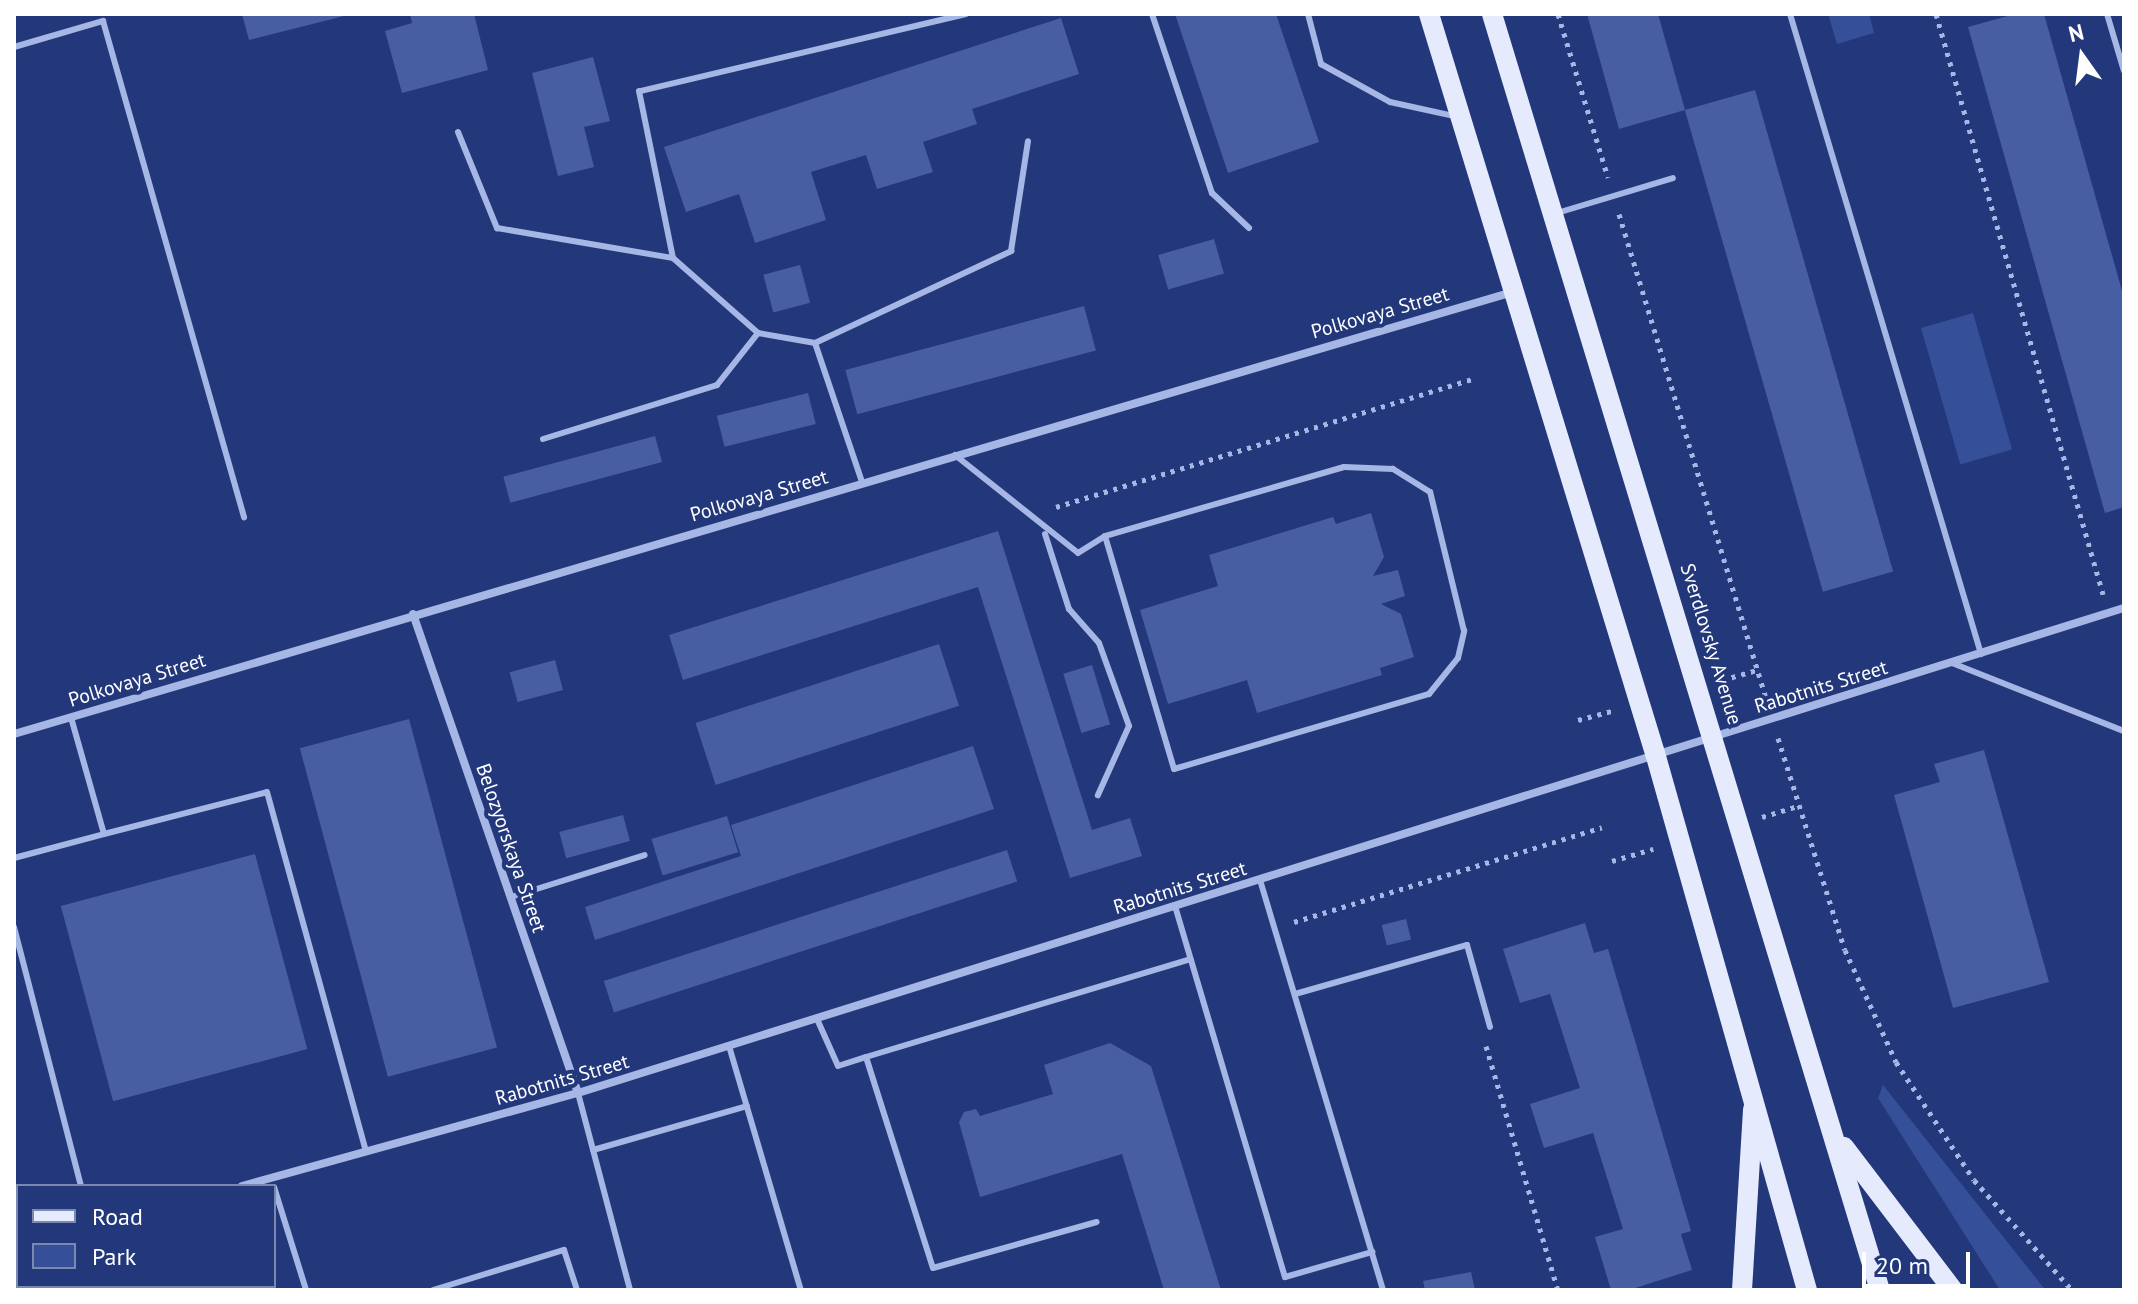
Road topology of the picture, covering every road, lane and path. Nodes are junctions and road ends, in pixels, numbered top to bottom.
1 (966, 14) edge
2 (1152, 14) edge
3 (1308, 14) edge
4 (1429, 14) edge
5 (1492, 14) edge
6 (1558, 14) edge
7 (1790, 14) edge
8 (1936, 14) edge
9 (2107, 14) edge
10 (14, 47) edge
11 (2124, 71) edge
12 (1461, 118) junction
13 (458, 132) dead end
14 (1028, 141) dead end
15 (1673, 178) dead end
16 (1614, 196) junction
17 (1553, 214) junction
18 (1249, 228) dead end
19 (673, 258) junction
20 (1513, 292) junction
21 (758, 333) junction
22 (815, 343) junction
23 (1473, 379) dead end
24 (543, 439) dead end
25 (955, 455) junction
26 (862, 482) junction
27 (244, 517) dead end
28 (1024, 517) junction
29 (1045, 534) junction
30 (1105, 536) junction
31 (2124, 608) edge
32 (2108, 613) junction
33 (413, 614) junction
34 (1981, 654) junction
35 (1952, 663) junction
36 (71, 717) junction
37 (1772, 720) junction
38 (2124, 731) edge
39 (14, 734) edge
40 (1714, 735) junction
41 (1655, 753) junction
42 (1098, 795) dead end
43 (1602, 827) dead end
44 (104, 834) junction
45 (645, 855) dead end
46 (14, 858) edge
47 (1260, 880) junction
48 (511, 897) junction
49 (1175, 906) junction
50 (14, 927) edge
51 (1275, 928) junction
52 (1191, 959) junction
53 (1295, 994) junction
54 (817, 1019) junction
55 (1490, 1027) joint
56 (729, 1046) junction
57 (866, 1057) junction
58 (578, 1093) junction
59 (1753, 1093) junction
60 (747, 1106) junction
61 (1834, 1132) junction
62 (593, 1150) junction
63 (366, 1152) junction
64 (80, 1184) edge
65 (273, 1184) edge
66 (276, 1194) edge
67 (1097, 1222) dead end
68 (1372, 1252) junction
69 (306, 1290) edge
70 (433, 1290) edge
71 (577, 1290) edge
72 (630, 1290) edge
73 (801, 1290) edge
74 (1383, 1290) edge
75 (1558, 1290) edge
76 (1742, 1290) edge
77 (1807, 1290) edge
78 (1880, 1290) edge
79 (1953, 1290) edge
80 (2072, 1290) edge

1 - 19 lane
2 - 18 lane
3 - 12 lane
4 - 12 main road
5 - 17 main road, Sverdlovsky Avenue
6 - 16 path
7 - 34 lane
8 - 32 path
9 - 11 lane
10 - 27 lane
12 - 20 main road
13 - 19 lane
14 - 22 lane
15 - 16 lane
16 - 17 lane
16 - 37 path
17 - 40 main road, Sverdlovsky Avenue
19 - 21 lane
20 - 25 street, Polkovaya Street
20 - 41 main road
21 - 22 lane
21 - 24 lane
22 - 26 lane
23 - 28 path
25 - 26 street, Polkovaya Street
25 - 28 lane
26 - 33 street, Polkovaya Street
28 - 29 lane
29 - 30 lane
29 - 42 lane
30 - 30 lane
31 - 32 street, Rabotnits Street
32 - 34 street, Rabotnits Street
33 - 36 street, Polkovaya Street
33 - 48 street, Belozyorskaya Street
34 - 35 street, Rabotnits Street
35 - 37 street, Rabotnits Street
35 - 38 lane
36 - 39 street, Polkovaya Street
36 - 44 lane
37 - 40 street, Rabotnits Street
37 - 80 path
40 - 41 street, Rabotnits Street
40 - 61 main road, Sverdlovsky Avenue
41 - 47 street, Rabotnits Street
41 - 59 main road
43 - 51 path
44 - 46 lane
44 - 63 lane
45 - 48 lane
47 - 49 street, Rabotnits Street
47 - 51 lane
48 - 58 street, Belozyorskaya Street
49 - 52 lane
49 - 54 street, Rabotnits Street
50 - 64 lane
51 - 53 lane
52 - 57 lane
52 - 68 lane
53 - 55 lane
53 - 68 lane
54 - 56 street, Rabotnits Street
54 - 57 lane
55 - 75 path
56 - 58 street, Rabotnits Street
56 - 60 lane
57 - 67 lane
58 - 62 lane
58 - 63 street, Rabotnits Street
59 - 76 main road
59 - 77 main road
60 - 62 lane
60 - 73 lane
61 - 78 main road, Sverdlovsky Avenue
61 - 79 main road
62 - 72 lane
63 - 65 street, Rabotnits Street
66 - 69 lane
68 - 74 lane
70 - 71 lane

